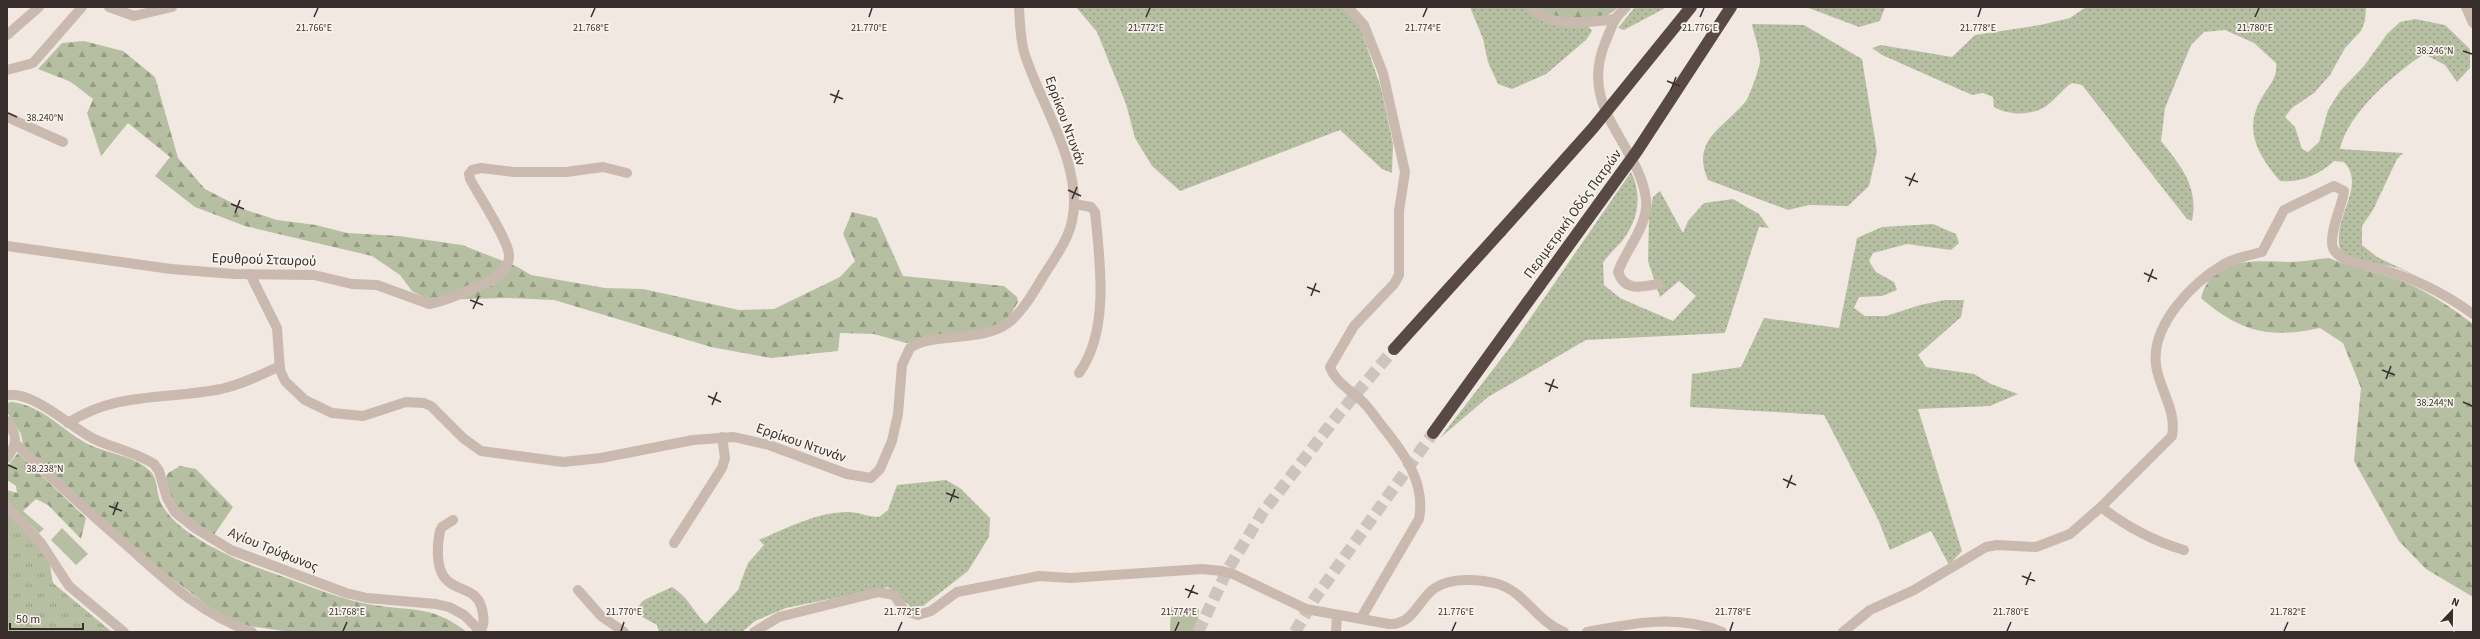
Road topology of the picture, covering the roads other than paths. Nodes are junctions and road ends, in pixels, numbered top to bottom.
1 (39, 7) edge
2 (82, 7) edge
3 (109, 7) edge
4 (172, 7) edge
5 (1019, 7) edge
6 (1348, 7) edge
7 (1533, 7) edge
8 (1626, 7) edge
9 (1691, 7) edge
10 (1731, 7) edge
11 (2466, 7) edge
12 (1614, 19) junction
13 (2473, 23) edge
14 (7, 35) edge
15 (7, 70) edge
16 (7, 117) edge
17 (63, 142) dead end
18 (627, 172) dead end
19 (1074, 204) junction
20 (7, 246) edge
21 (250, 274) junction
22 (1658, 284) dead end
23 (2473, 314) edge
24 (1394, 349) tunnel mouth
25 (280, 366) junction
26 (1079, 373) dead end
27 (7, 395) edge
28 (7, 421) edge
29 (68, 423) junction
30 (1433, 433) tunnel mouth
31 (722, 437) junction
32 (15, 443) junction
33 (7, 458) edge
34 (7, 506) edge
35 (2101, 507) junction
36 (453, 520) dead end
37 (674, 543) dead end
38 (2184, 550) dead end
39 (578, 590) dead end
40 (1337, 615) junction
41 (1361, 618) junction
42 (124, 632) edge
43 (252, 632) edge
44 (481, 632) edge
45 (624, 632) edge
46 (754, 632) edge
47 (1336, 632) edge
48 (1564, 632) edge
49 (1586, 632) edge
50 (1722, 632) edge
51 (1842, 632) edge

1 - 14 street
2 - 15 street
3 - 4 street
5 - 19 street, Ερρίκου Ντυνάν
6 - 41 street
7 - 12 street
8 - 12 street
9 - 24 highway, bridge
10 - 30 highway, Περιμετρική Οδός Πατρών, bridge
11 - 13 street
12 - 22 street
16 - 17 street
18 - 21 street, Ερυθρού Σταυρού
19 - 26 street
19 - 31 street, Ερρίκου Ντυνάν
20 - 21 street, Ερυθρού Σταυρού
21 - 25 street, Ερρίκου Ντυνάν
23 - 35 street
25 - 29 street
25 - 31 street, Ερρίκου Ντυνάν
27 - 29 street, Αγίου Τρύφωνος
28 - 32 street
29 - 44 street, Αγίου Τρύφωνος
31 - 37 street
32 - 33 street
32 - 43 street
34 - 42 street
35 - 38 street
35 - 51 street
36 - 44 street
39 - 45 street
40 - 41 street
40 - 46 street
40 - 47 street
41 - 48 street
49 - 50 street

